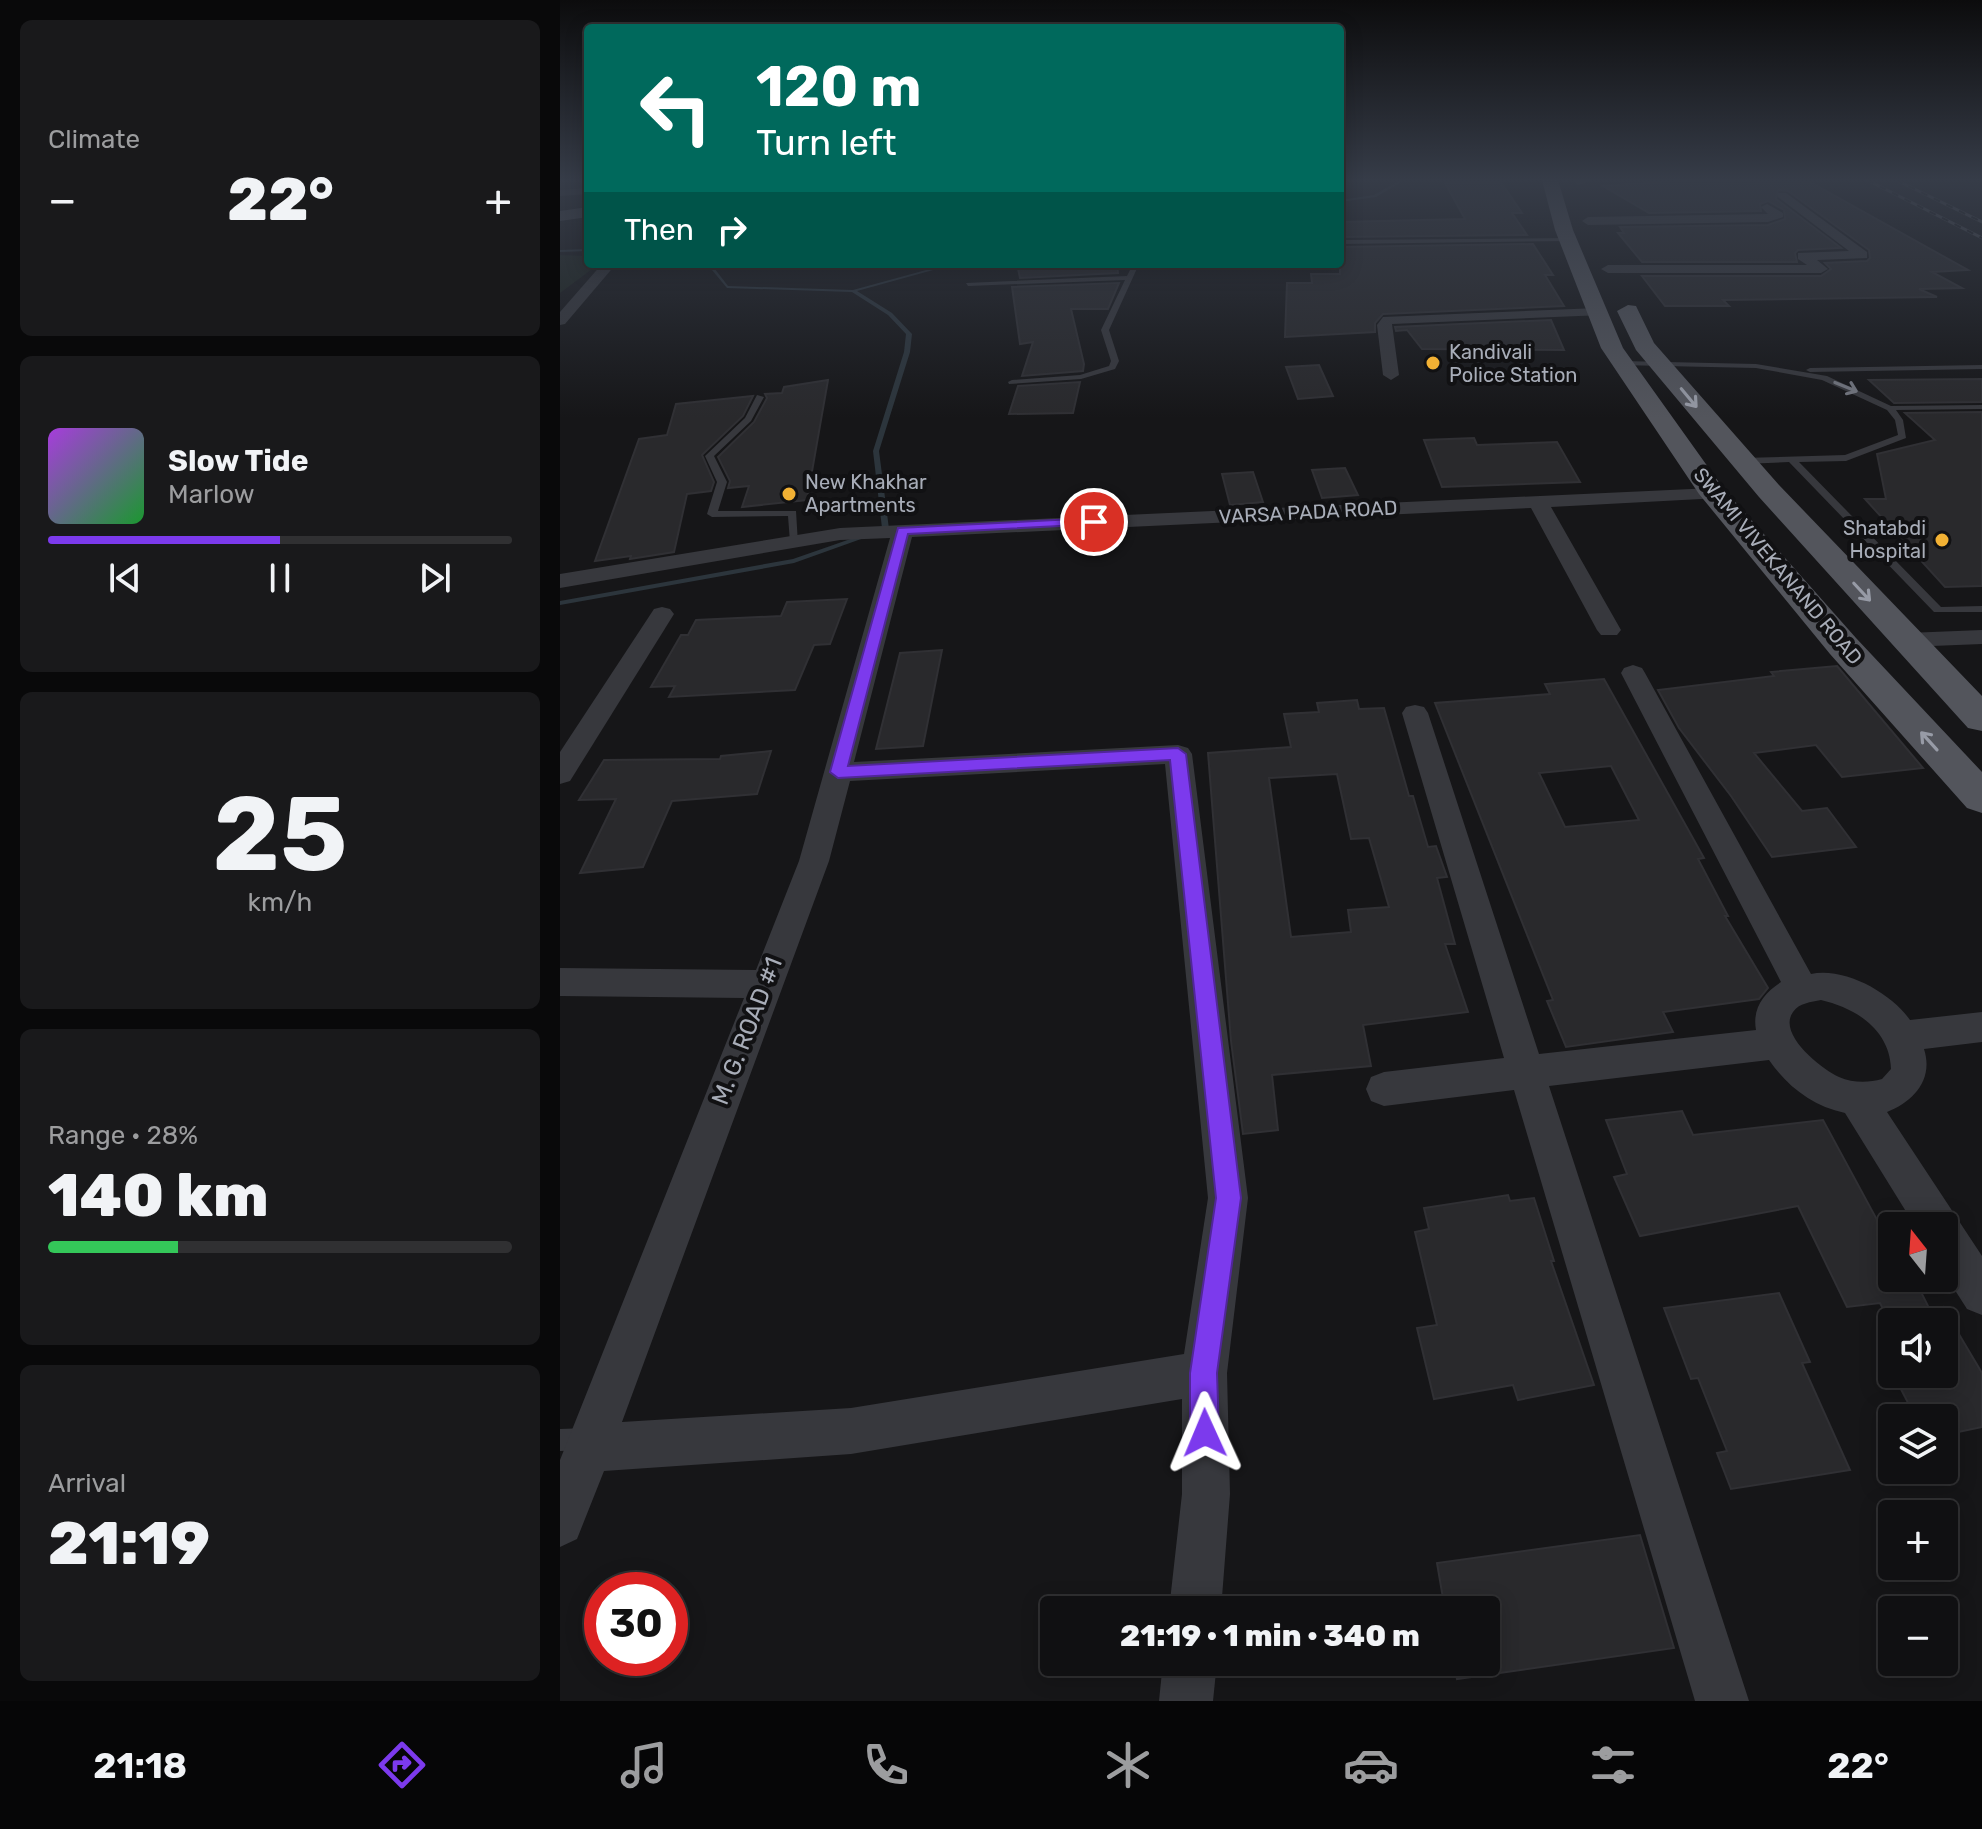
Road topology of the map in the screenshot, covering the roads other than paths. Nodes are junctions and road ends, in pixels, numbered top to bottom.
1 (1585, 259) edge
2 (1601, 259) edge
3 (1808, 259) edge
4 (606, 268) edge
5 (1134, 268) edge
6 (1608, 269) junction
7 (1128, 278) junction
8 (968, 284) dead end
9 (1598, 312) junction
10 (1629, 312) junction
11 (560, 321) edge
12 (1659, 362) junction
13 (1622, 363) junction
14 (1982, 367) edge
15 (1789, 370) junction
16 (1391, 375) dead end
17 (1012, 382) dead end
18 (760, 397) dead end
19 (1982, 407) edge
20 (1890, 408) junction
21 (1743, 461) junction
22 (1793, 461) junction
23 (1713, 494) junction
24 (1538, 502) junction
25 (903, 530) junction
26 (795, 542) junction
27 (560, 581) edge
28 (1982, 609) edge
29 (662, 614) dead end
30 (1609, 630) dead end
31 (1982, 637) edge
32 (1907, 640) junction
33 (1633, 673) dead end
34 (1415, 713) dead end
35 (1982, 719) edge
36 (838, 772) junction
37 (560, 774) edge
38 (1982, 798) edge
39 (560, 982) edge
40 (765, 984) junction
41 (1801, 987) junction
42 (1982, 1027) edge
43 (1902, 1036) junction
44 (1776, 1043) junction
45 (1528, 1073) junction
46 (1384, 1089) dead end
47 (1857, 1099) junction
48 (1929, 1212) edge
49 (1958, 1257) edge
50 (1982, 1294) edge
51 (1204, 1373) junction
52 (580, 1442) edge
53 (560, 1522) edge
54 (1196, 1596) edge
55 (1189, 1676) edge
56 (1186, 1701) edge
57 (1722, 1701) edge

1 - 9 main road, SWAMI VIVEKANAND ROAD
2 - 6 main road, SWAMI VIVEKANAND ROAD
3 - 6 street
4 - 11 street
5 - 7 lane
6 - 10 main road, SWAMI VIVEKANAND ROAD
7 - 8 lane
7 - 17 lane
9 - 10 lane
9 - 13 main road, SWAMI VIVEKANAND ROAD
9 - 16 street
10 - 12 main road, SWAMI VIVEKANAND ROAD
12 - 13 lane
12 - 15 lane
12 -> 21 main road, SWAMI VIVEKANAND ROAD
13 - 23 main road, SWAMI VIVEKANAND ROAD
14 - 15 lane
15 -> 20 lane
18 - 26 lane
19 - 20 lane
20 - 22 lane
21 - 22 lane
21 -> 32 main road, SWAMI VIVEKANAND ROAD
22 - 28 lane
23 - 24 street, VARSA PADA ROAD
38 -> 23 main road, SWAMI VIVEKANAND ROAD
24 - 25 street, VARSA PADA ROAD
24 - 30 street
25 - 26 street, VARSA PADA ROAD
25 - 36 street, M. G. ROAD #1
26 - 27 street, VARSA PADA ROAD
29 - 37 street
31 - 32 street
32 - 35 main road, SWAMI VIVEKANAND ROAD
33 - 41 street
34 - 45 street
36 - 40 street, M. G. ROAD #1
36 - 51 street
39 - 40 street
40 - 52 street, M. G. ROAD #1
41 - 43 street
41 - 44 street
42 - 43 street
43 - 47 street
44 - 45 street
44 - 47 street
45 - 46 street
45 - 57 street
47 - 48 street
49 - 50 street
51 - 52 street
51 - 54 street
52 - 53 street, M. G. ROAD #1
55 - 56 street

